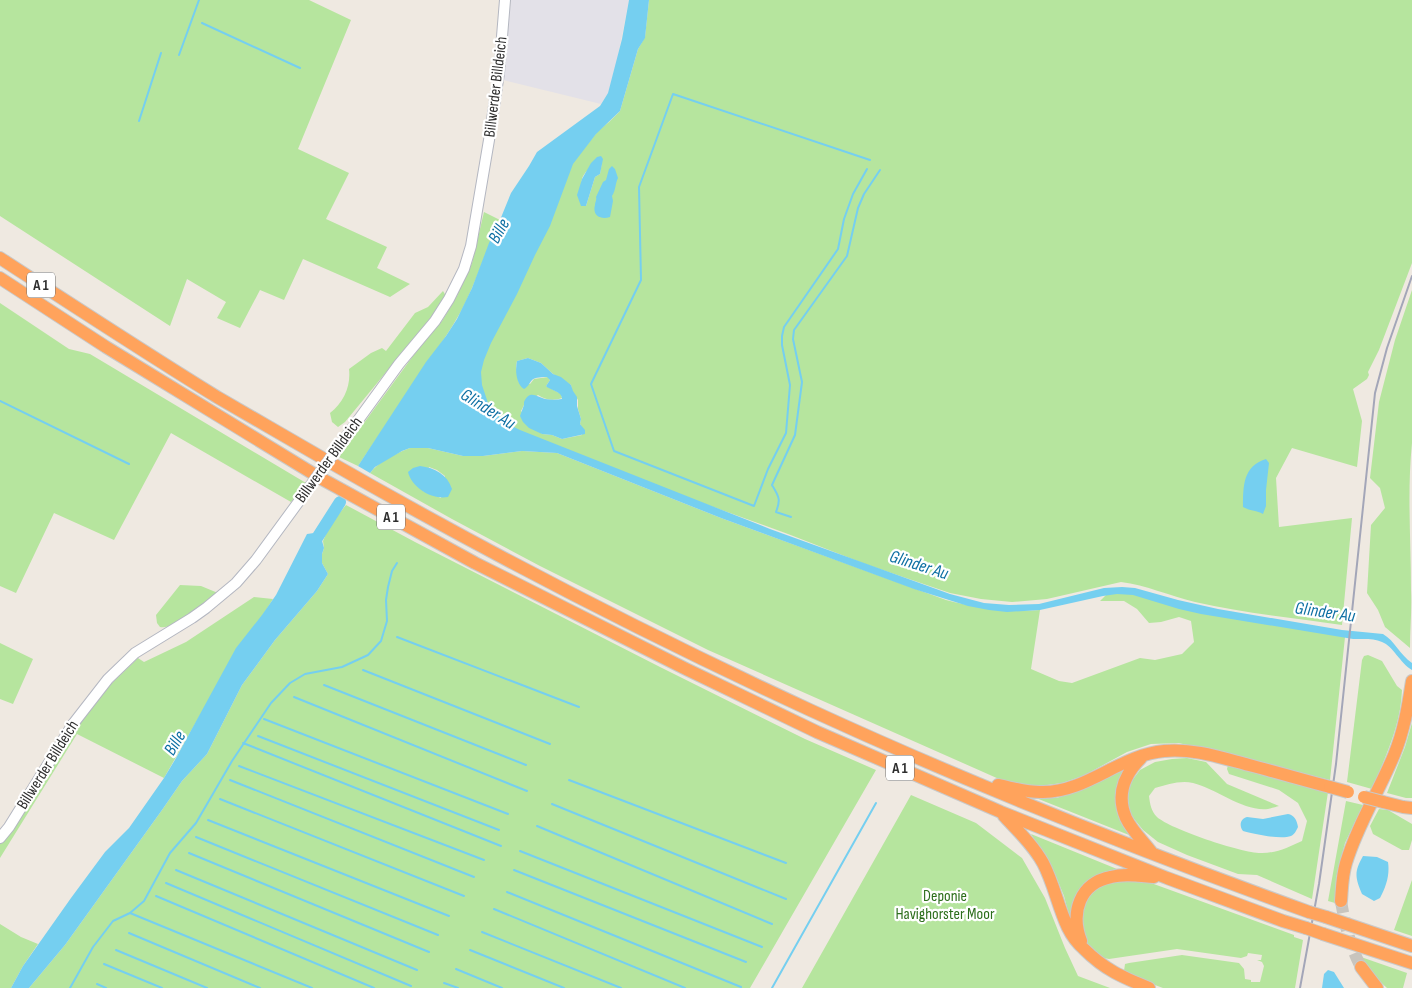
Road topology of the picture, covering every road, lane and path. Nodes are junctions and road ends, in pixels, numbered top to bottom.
1 (505, 0) edge
2 (0, 258) edge
3 (0, 278) edge
4 (1412, 681) edge
5 (1145, 754) junction
6 (978, 784) junction
7 (1410, 808) edge
8 (1001, 812) junction
9 (0, 838) edge
10 (1154, 855) junction
11 (1167, 878) junction
12 (1341, 901) tunnel mouth
13 (1412, 946) edge
14 (1084, 950) junction
15 (1412, 963) edge
16 (1361, 967) tunnel mouth
17 (1149, 988) edge
18 (1377, 988) edge

1 - 9 street, Billwerder Billdeich, bridge
2 - 6 highway, A 1
3 - 8 highway, A 1
4 - 12 highway
5 - 6 highway
5 - 7 highway, bridge
5 - 10 highway
6 - 10 highway, A 1
8 - 11 highway, A 1
8 - 14 highway
10 - 13 highway, A 1, bridge
11 - 14 highway
11 - 15 highway, A 1, bridge
14 - 17 highway
16 - 18 highway

